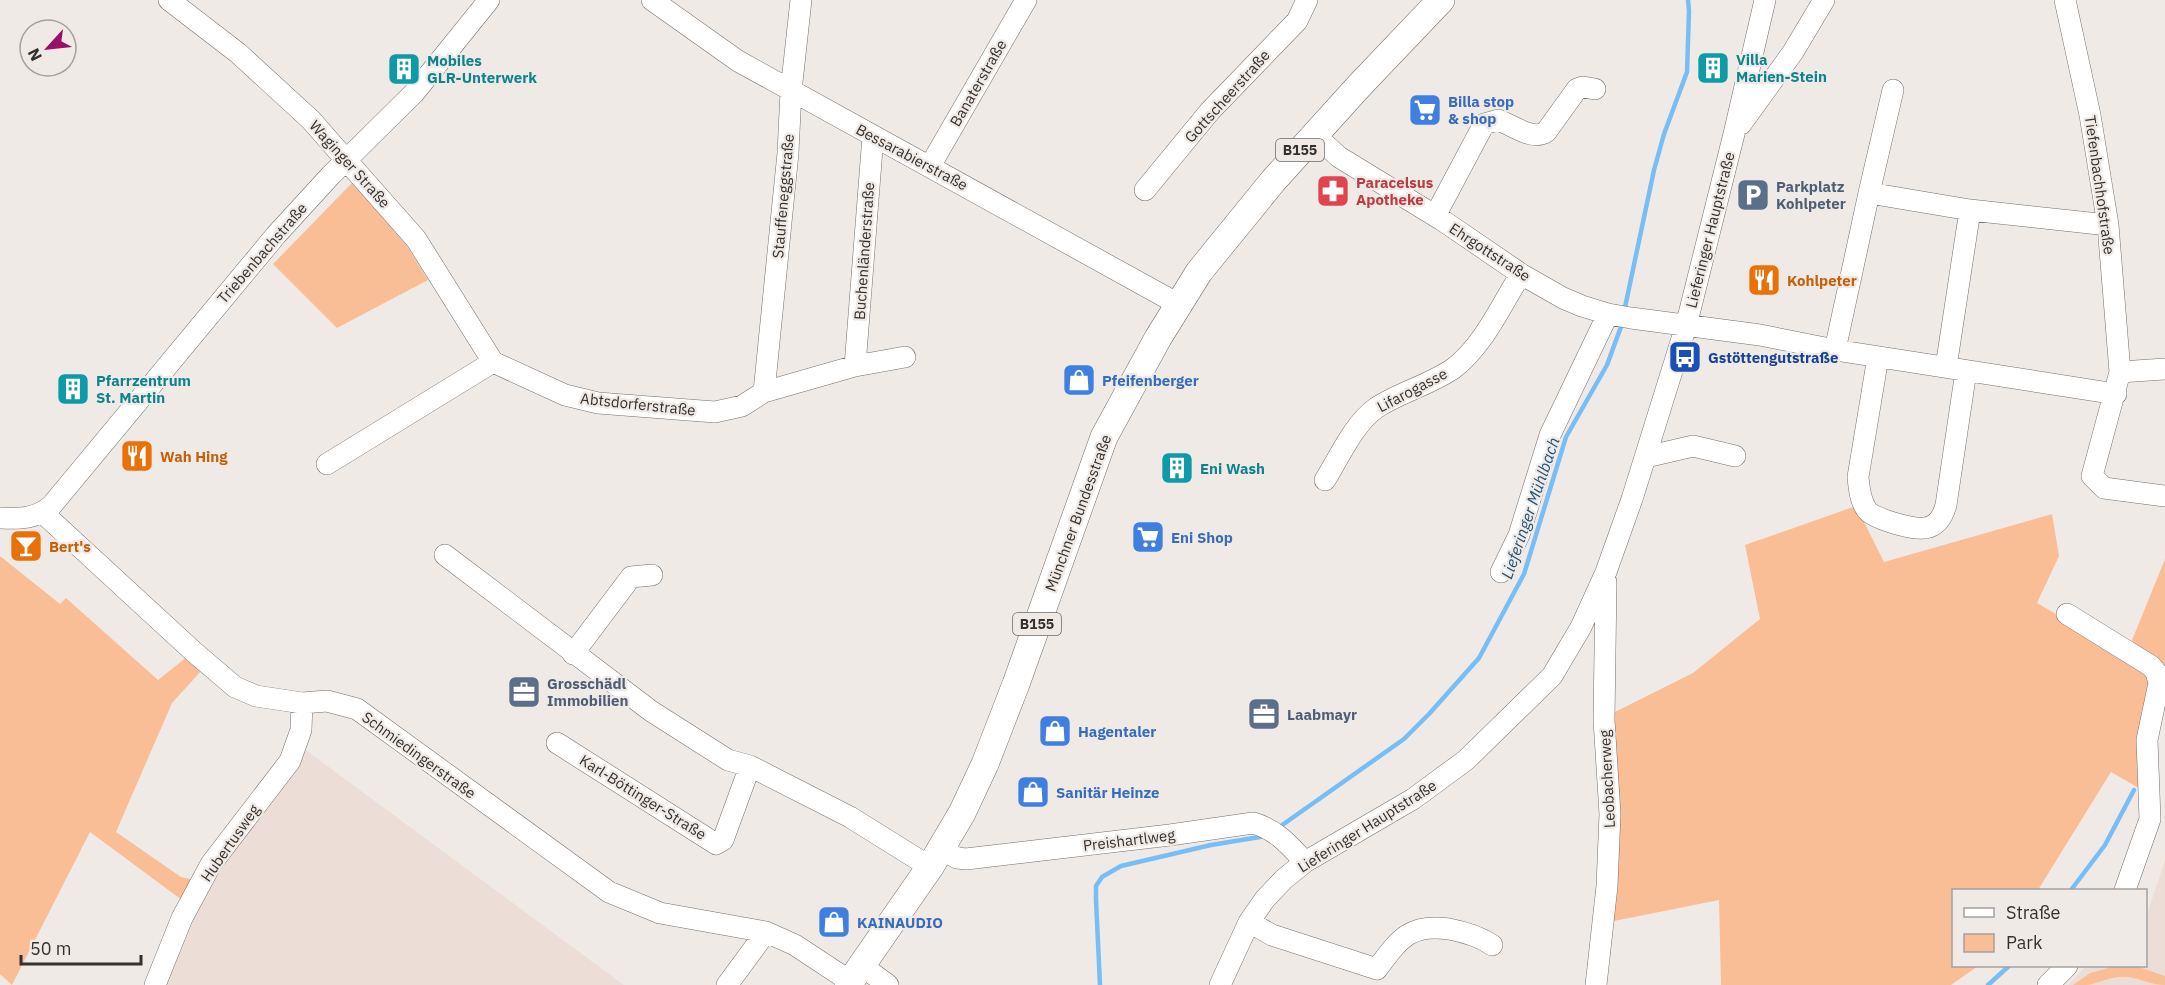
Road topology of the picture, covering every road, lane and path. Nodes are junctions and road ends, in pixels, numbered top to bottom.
1 (169, 0) edge
2 (489, 0) edge
3 (652, 0) edge
4 (801, 0) edge
5 (1026, 0) edge
6 (1307, 0) edge
7 (1766, 0) edge
8 (1824, 0) edge
9 (2065, 0) edge
10 (1434, 2) edge
11 (1595, 89) dead end
12 (1893, 90) dead end
13 (791, 92) junction
14 (1314, 134) junction
15 (1734, 134) junction
16 (873, 136) junction
17 (346, 160) junction
18 (930, 166) junction
19 (1145, 190) dead end
20 (1869, 193) junction
21 (1970, 210) junction
22 (1438, 218) junction
23 (2108, 225) junction
24 (1521, 274) junction
25 (1178, 304) junction
26 (1618, 316) junction
27 (1686, 326) junction
28 (1835, 350) junction
29 (905, 357) dead end
30 (1878, 357) junction
31 (493, 362) junction
32 (855, 366) junction
33 (1956, 369) junction
34 (2165, 369) edge
35 (2121, 372) junction
36 (764, 392) junction
37 (2116, 394) junction
38 (1735, 456) dead end
39 (1646, 457) junction
40 (327, 464) dead end
41 (1325, 480) dead end
42 (2165, 496) edge
43 (43, 513) junction
44 (0, 518) edge
45 (445, 555) dead end
46 (1501, 572) dead end
47 (1606, 572) junction
48 (652, 575) dead end
49 (2067, 614) dead end
50 (573, 654) junction
51 (2162, 678) edge
52 (302, 703) junction
53 (557, 743) dead end
54 (750, 766) junction
55 (2165, 807) edge
56 (935, 858) junction
57 (1305, 862) junction
58 (2128, 889) edge
59 (2128, 889) edge
60 (1249, 922) junction
61 (766, 932) junction
62 (1492, 945) dead end
63 (2066, 967) edge
64 (854, 978) edge
65 (155, 985) edge
66 (727, 985) edge
67 (888, 985) edge
68 (1220, 985) edge
69 (1596, 985) edge
70 (2048, 985) edge

1 - 17 street, Waginger Straße
2 - 17 street, Triebenbachstraße
3 - 13 street, Bessarabierstraße
4 - 13 street, Stauffeneggstraße
5 - 18 street, Banaterstraße
6 - 19 street, Gottscheerstraße
7 - 15 street, Lieferinger Hauptstraße
8 - 15 street
9 - 23 street, Tiefenbachhofstraße
10 - 14 main road, Münchner Bundesstraße / B155
11 - 22 street
12 - 20 street
13 - 16 street, Bessarabierstraße
13 - 36 street, Stauffeneggstraße
14 - 22 street, Ehrgottstraße
14 - 25 main road, Münchner Bundesstraße / B155
15 - 27 street, Lieferinger Hauptstraße
16 - 18 street, Bessarabierstraße
16 - 32 street, Buchenländerstraße
17 - 31 street, Waginger Straße
17 - 43 street, Triebenbachstraße
18 - 25 street, Bessarabierstraße
20 - 21 street
20 - 28 street
21 - 23 street
21 - 33 street
22 - 24 street, Ehrgottstraße
23 - 35 street, Tiefenbachhofstraße
24 - 26 street, Ehrgottstraße
24 - 41 street, Lifarogasse
25 - 56 main road, Münchner Bundesstraße / B155
26 - 27 street, Ehrgottstraße
26 - 46 street
27 - 28 street
27 - 39 street, Lieferinger Hauptstraße
28 - 30 street
29 - 32 street
30 - 33 street
30 - 33 street
31 - 36 street, Abtsdorferstraße
31 - 40 street
32 - 36 street
33 - 37 street
34 - 35 street
35 - 37 street, Tiefenbachhofstraße
37 - 42 street, Tiefenbachhofstraße
38 - 39 street
39 - 47 street, Lieferinger Hauptstraße
43 - 44 street
43 - 52 street, Schmiedingerstraße
45 - 50 street
47 - 57 street, Lieferinger Hauptstraße
47 - 69 street, Leobacherweg
48 - 50 street
49 - 51 street
50 - 54 street
51 - 58 street
52 - 61 street, Schmiedingerstraße
52 - 65 street, Hubertusweg
53 - 54 street, Karl-Böttinger-Straße
54 - 56 street
55 - 59 street
56 - 57 street, Preishartlweg
56 - 64 main road, Münchner Bundesstraße / B155
57 - 60 street, Lieferinger Hauptstraße
60 - 62 street
60 - 68 street, Lieferinger Hauptstraße
61 - 64 street, Schmiedingerstraße
61 - 66 street
63 - 70 street
64 - 67 street, Schmiedingerstraße

